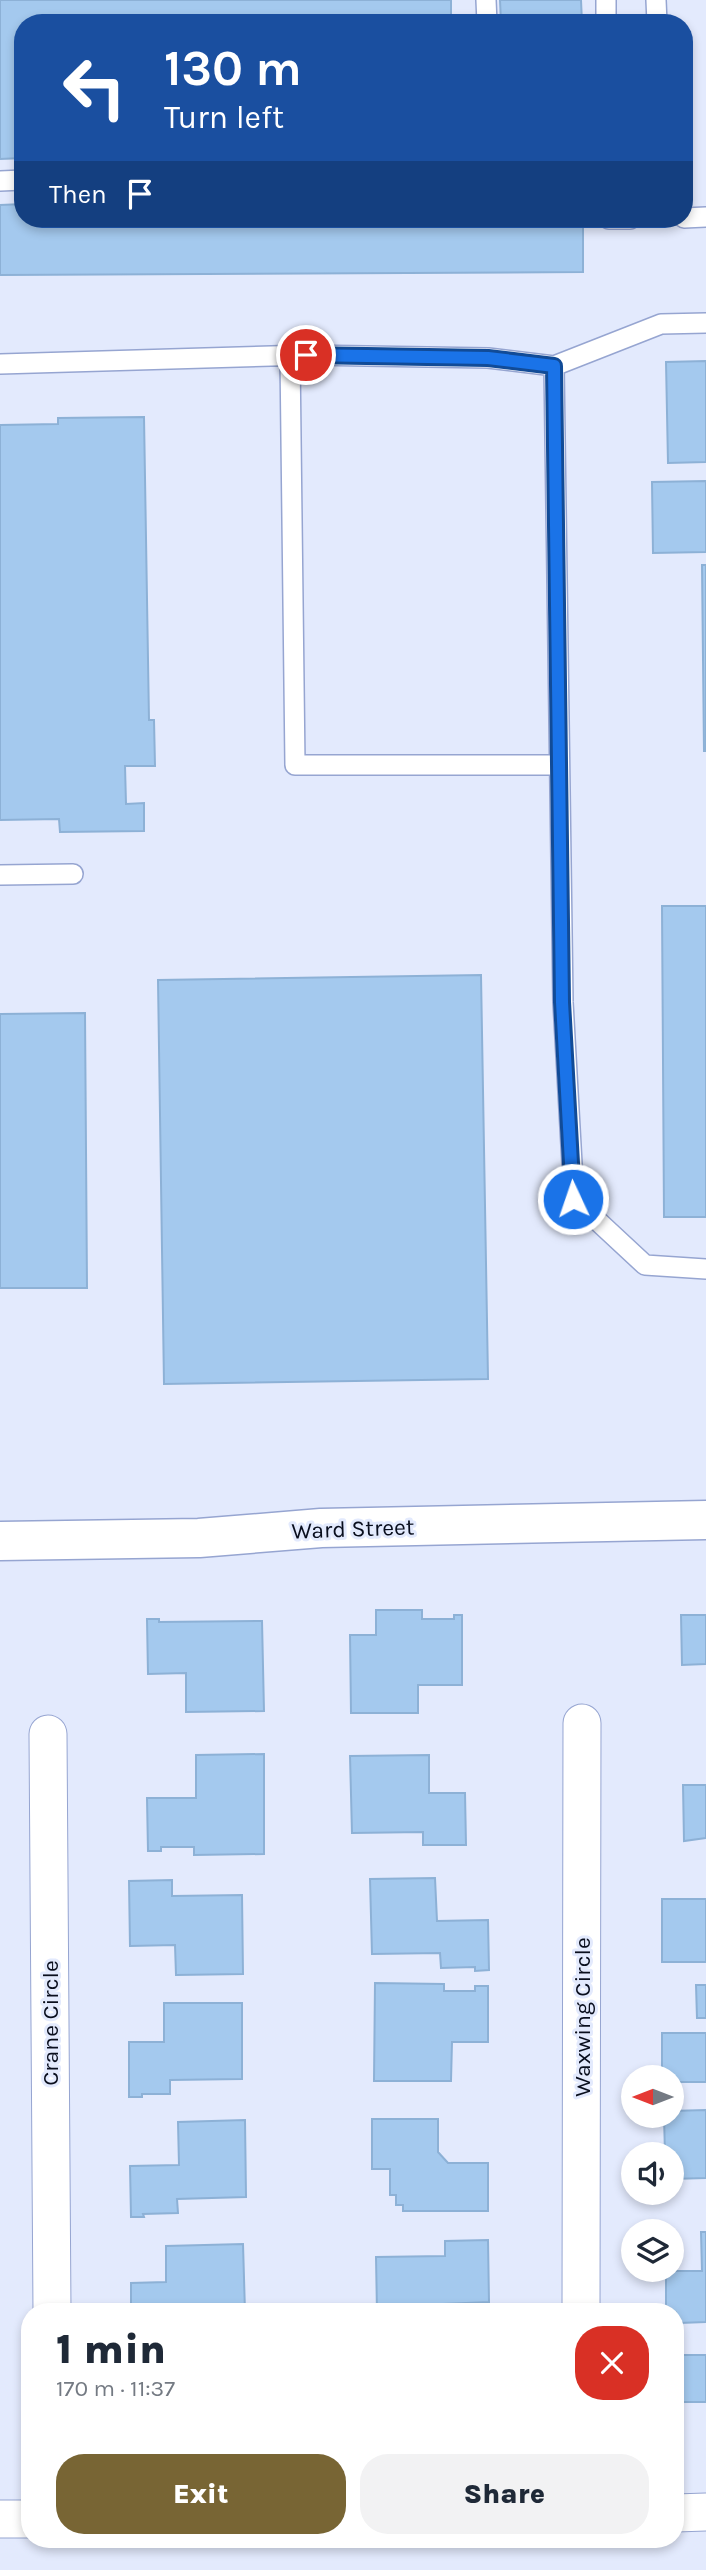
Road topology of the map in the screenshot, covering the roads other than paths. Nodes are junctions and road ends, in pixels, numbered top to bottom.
1 (706, 323) edge
2 (290, 356) junction
3 (0, 364) edge
4 (554, 366) junction
5 (559, 765) junction
6 (73, 874) dead end
7 (0, 875) edge
8 (706, 1269) edge
9 (706, 1520) edge
10 (0, 1541) edge
11 (582, 1723) dead end
12 (48, 1734) dead end
13 (52, 2303) edge
14 (581, 2303) edge
15 (706, 2512) edge
16 (684, 2513) edge
17 (0, 2519) edge
18 (21, 2519) edge

1 - 4 lane
2 - 3 lane
2 - 4 lane
2 - 5 lane
4 - 5 lane
5 - 8 lane
6 - 7 lane
9 - 10 street, Ward Street
11 - 14 street, Waxwing Circle
12 - 13 street, Crane Circle
15 - 16 street
17 - 18 street

